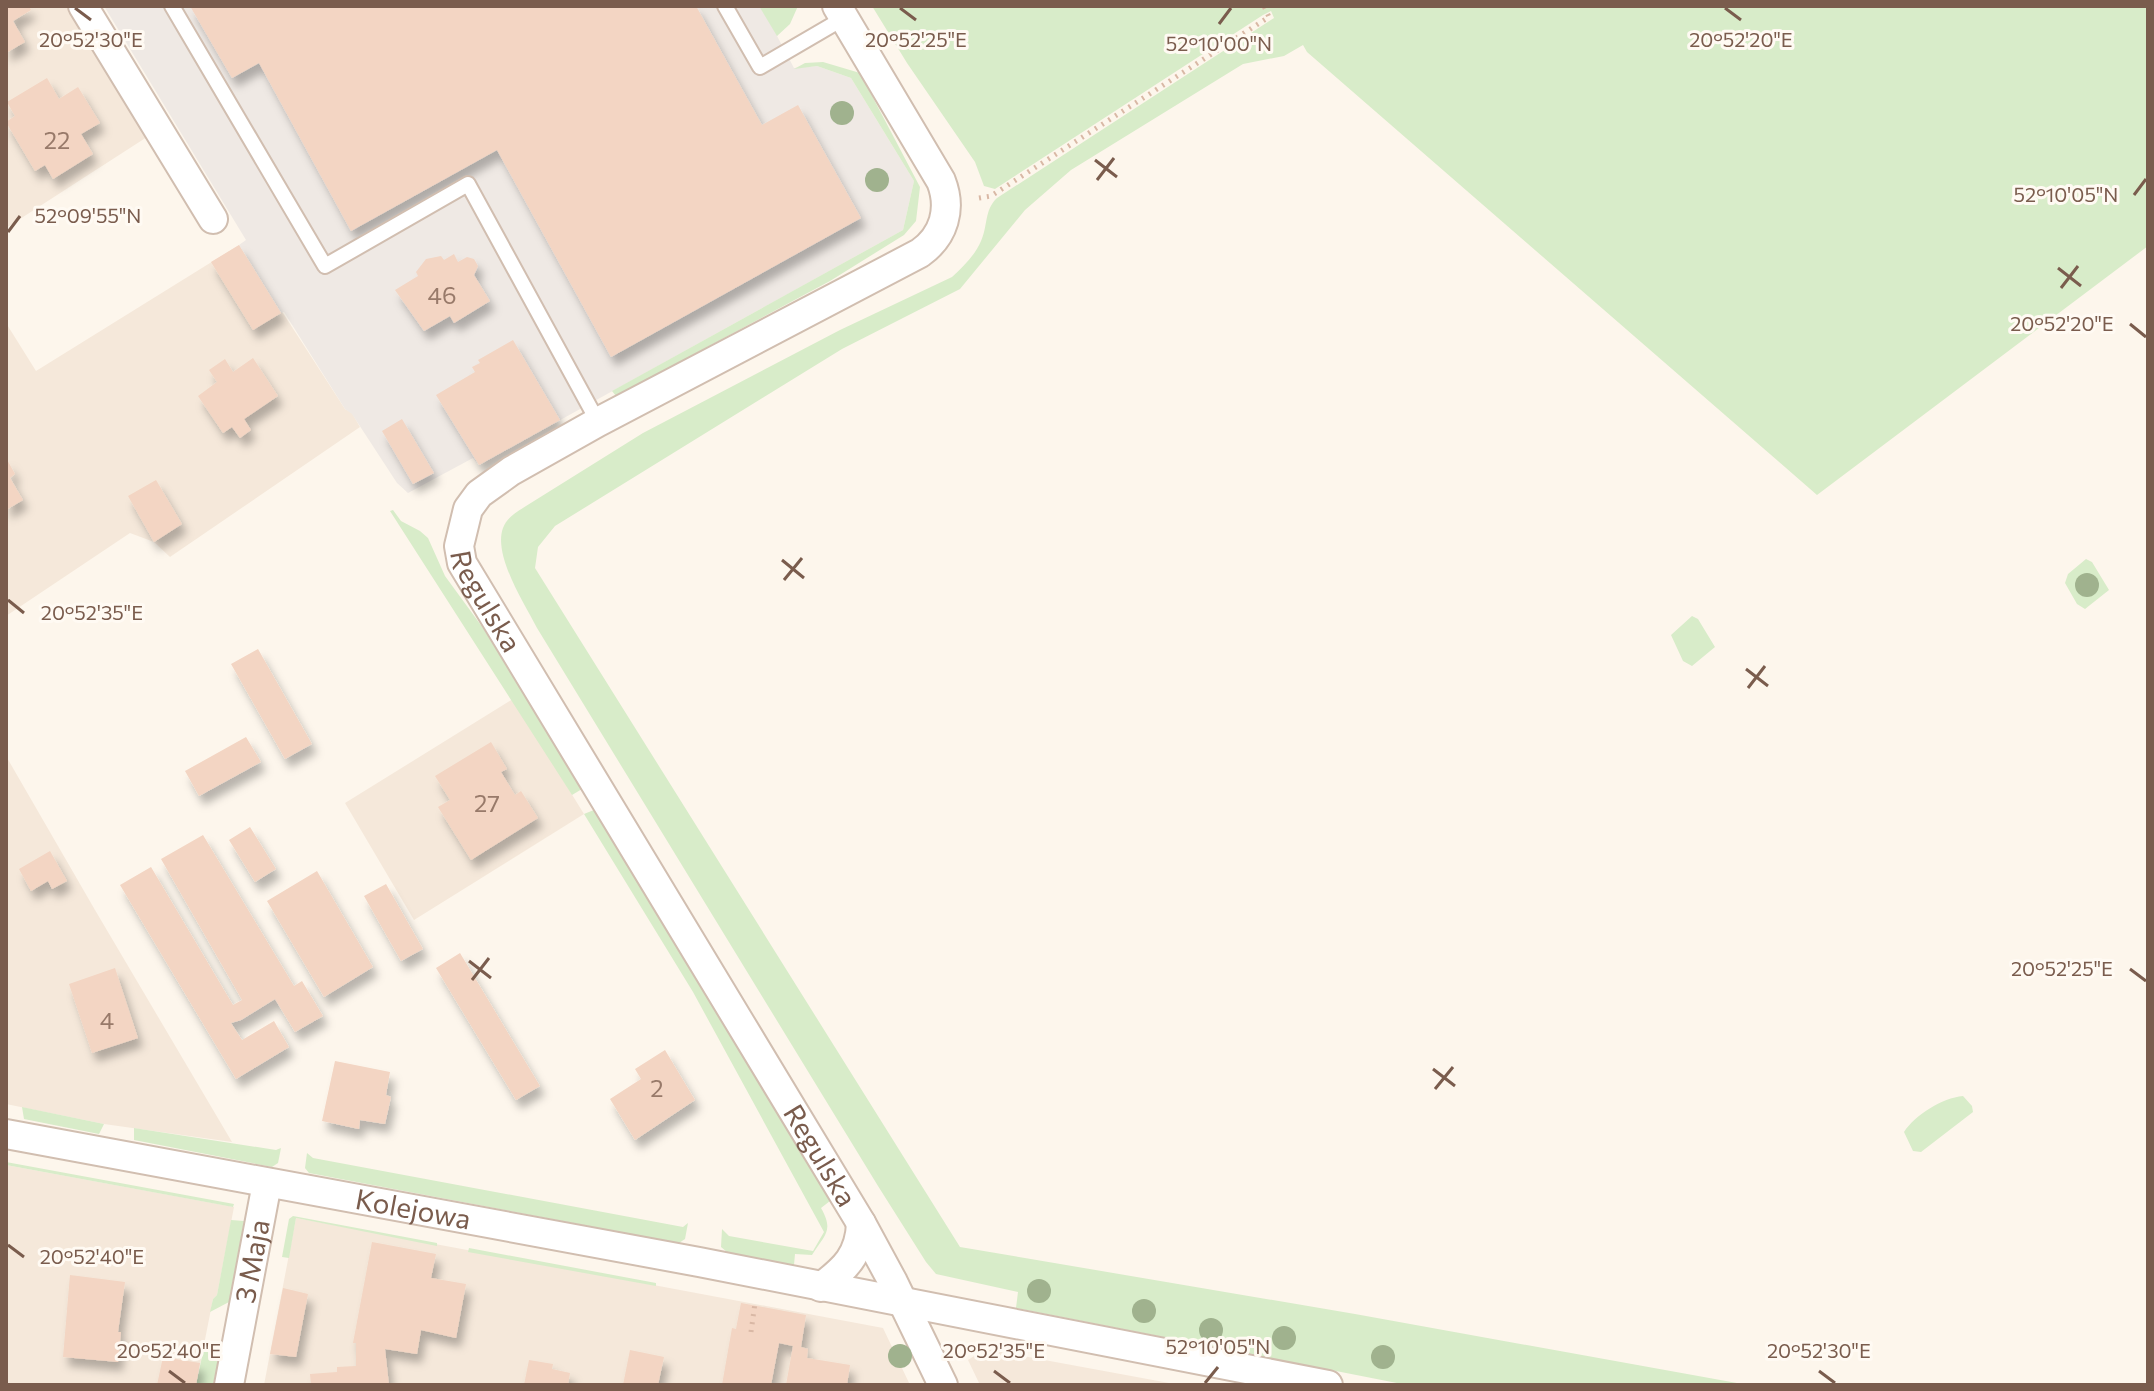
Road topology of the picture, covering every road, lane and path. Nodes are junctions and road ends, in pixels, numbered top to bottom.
1 (83, 6) edge
2 (172, 6) edge
3 (725, 6) edge
4 (1264, 6) edge
5 (840, 12) edge
6 (980, 208) dead end
7 (213, 219) dead end
8 (598, 422) junction
9 (6, 1134) edge
10 (267, 1183) junction
11 (861, 1223) junction
12 (821, 1287) junction
13 (756, 1298) dead end
14 (904, 1303) junction
15 (751, 1332) dead end
16 (229, 1385) edge
17 (943, 1385) edge
18 (1328, 1385) edge

1 - 7 street
2 - 8 lane
3 - 5 lane
4 - 6 path
5 - 8 street, Regulska
8 - 11 street, Regulska
9 - 10 street, Kolejowa
10 - 12 street, Kolejowa
10 - 16 street, 3 Maja
11 - 12 street
11 - 14 street, Regulska
12 - 14 street, Kolejowa
13 - 15 path
14 - 17 street, Regulska
14 - 18 street, Kolejowa

